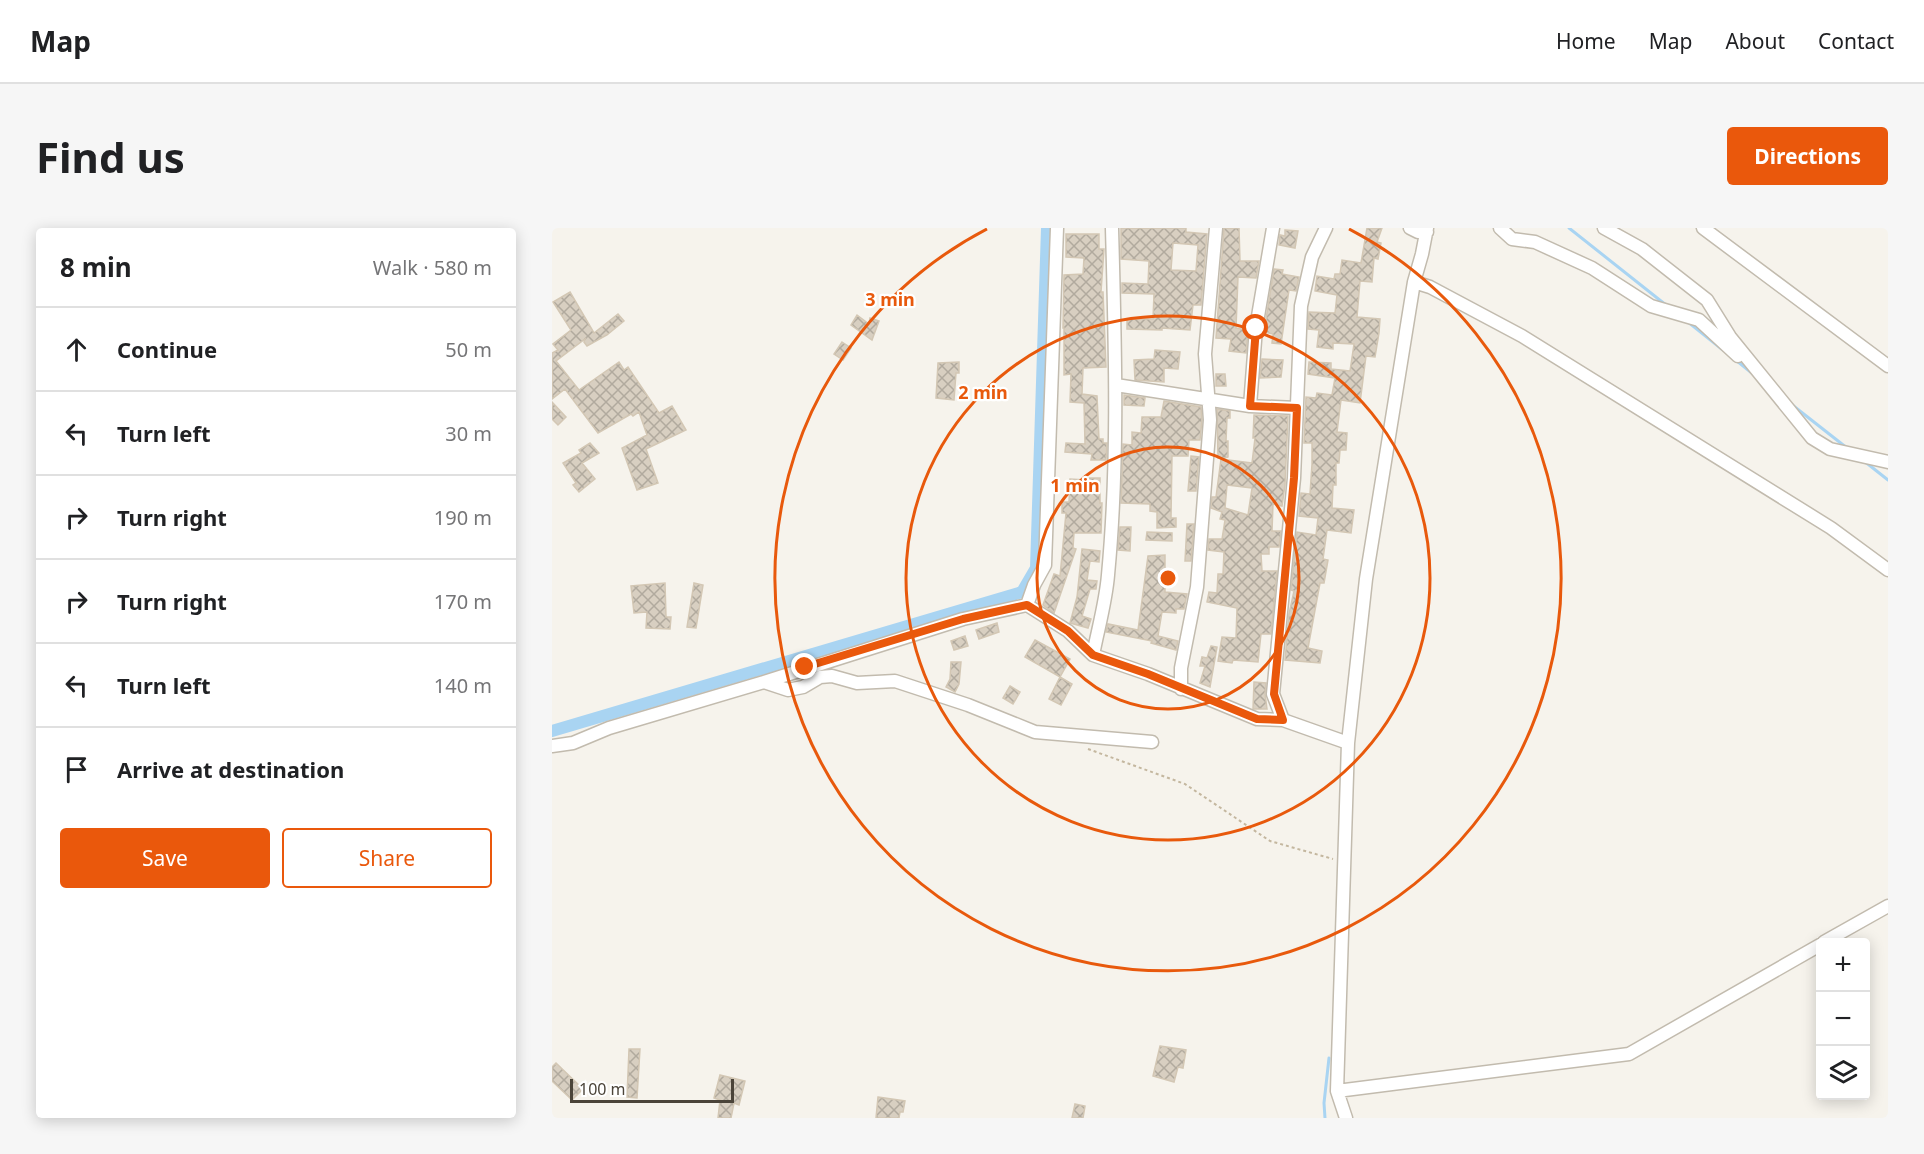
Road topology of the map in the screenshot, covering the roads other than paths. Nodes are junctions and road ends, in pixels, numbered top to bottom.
1 (1056, 228) edge
2 (1112, 228) edge
3 (1216, 228) edge
4 (1273, 228) edge
5 (1326, 228) edge
6 (1410, 228) edge
7 (1500, 228) edge
8 (1604, 228) edge
9 (1702, 228) edge
10 (1427, 230) edge
11 (1414, 282) junction
12 (1888, 366) edge
13 (1754, 367) junction
14 (1116, 385) junction
15 (1209, 401) junction
16 (1250, 406) junction
17 (1297, 408) junction
18 (1888, 462) edge
19 (1888, 570) edge
20 (1027, 605) junction
21 (1093, 655) junction
22 (764, 682) junction
23 (1181, 688) junction
24 (1283, 720) junction
25 (1152, 742) dead end
26 (1348, 742) junction
27 (552, 746) edge
28 (1888, 906) edge
29 (1832, 938) edge
30 (1816, 947) edge
31 (1337, 1091) junction
32 (1345, 1117) edge

1 - 20 street
2 - 14 street
3 - 15 street
4 - 16 street
5 - 17 street
6 - 10 street
7 - 13 street
8 - 13 street
9 - 12 street
10 - 11 street
11 - 19 street
11 - 26 street
13 - 18 street
14 - 15 street
14 - 21 street
15 - 16 street
15 - 23 street
16 - 17 street
17 - 24 street
20 - 21 street
20 - 22 street
21 - 23 street
22 - 25 street
22 - 27 street
23 - 24 street
24 - 26 street
26 - 31 street
28 - 29 street
30 - 31 street
31 - 32 street

